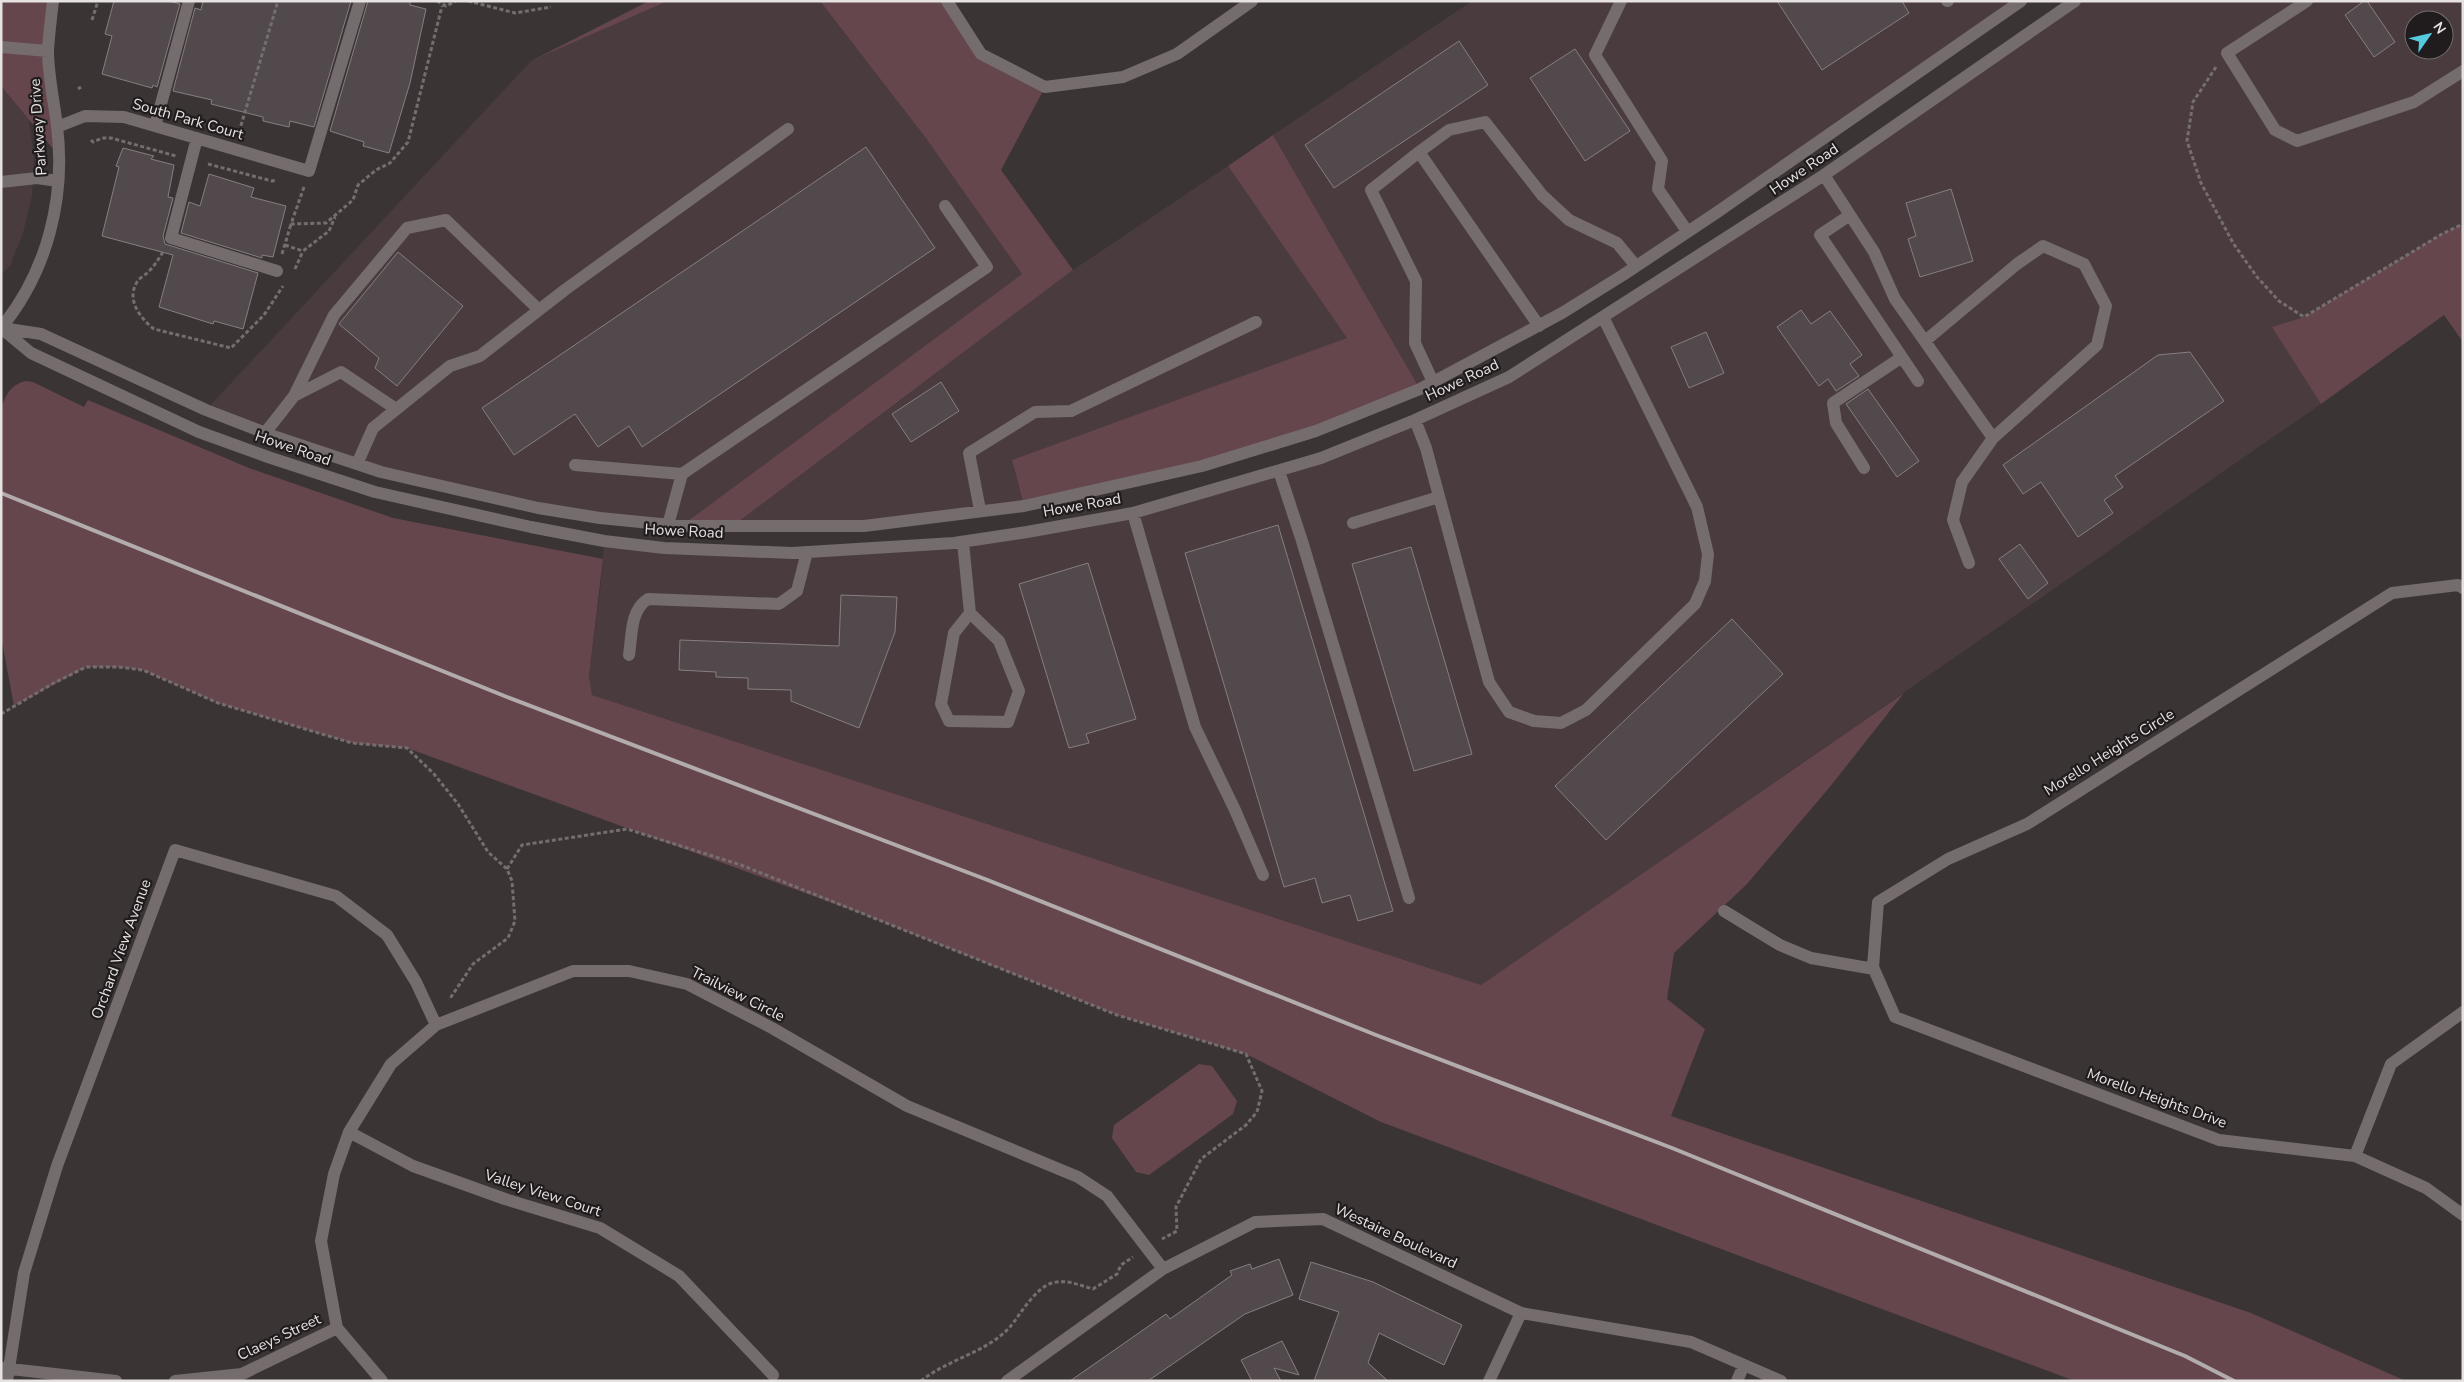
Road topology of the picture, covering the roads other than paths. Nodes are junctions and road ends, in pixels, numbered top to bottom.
1 (53, 1) edge
2 (189, 1) edge
3 (360, 1) edge
4 (947, 1) edge
5 (1252, 1) edge
6 (1621, 1) edge
7 (2021, 1) edge
8 (2075, 1) edge
9 (2307, 1) edge
10 (1, 47) edge
11 (48, 51) junction
12 (2463, 71) edge
13 (156, 126) junction
14 (57, 127) junction
15 (788, 129) dead end
16 (197, 138) junction
17 (1419, 152) junction
18 (1824, 175) junction
19 (58, 181) junction
20 (1, 182) edge
21 (945, 206) dead end
22 (1850, 215) junction
23 (1687, 231) junction
24 (1636, 266) junction
25 (277, 271) road end
26 (538, 310) junction
27 (1603, 317) junction
28 (1256, 322) dead end
29 (1539, 326) junction
30 (1, 328) edge
31 (1925, 341) junction
32 (1902, 357) junction
33 (1918, 381) dead end
34 (1433, 382) junction
35 (294, 396) junction
36 (396, 409) junction
37 (1415, 420) junction
38 (265, 433) junction
39 (1993, 438) junction
40 (357, 464) junction
41 (575, 465) dead end
42 (1864, 468) dead end
43 (1278, 471) junction
44 (682, 474) junction
45 (1439, 497) junction
46 (980, 510) junction
47 (1133, 513) junction
48 (1354, 523) dead end
49 (668, 525) junction
50 (963, 542) junction
51 (807, 552) junction
52 (1969, 563) dead end
53 (2463, 588) edge
54 (970, 613) junction
55 (629, 655) dead end
56 (1263, 875) dead end
57 (1409, 898) dead end
58 (1724, 911) dead end
59 (1874, 969) junction
60 (2463, 1012) edge
61 (1895, 1018) joint
62 (436, 1025) junction
63 (350, 1132) junction
64 (2355, 1156) junction
65 (2463, 1215) edge
66 (1163, 1269) junction
67 (1520, 1313) junction
68 (337, 1328) junction
69 (1744, 1365) junction
70 (6, 1373) edge
71 (773, 1375) dead end
72 (116, 1381) edge
73 (175, 1381) edge
74 (382, 1381) edge
75 (1006, 1381) edge
76 (1489, 1381) edge
77 (1737, 1381) edge
78 (1781, 1381) edge

1 - 11 street, Parkway Drive
2 - 13 street
3 - 16 street, South Park Court
4 - 5 street
6 - 23 street
7 - 23 street, Howe Road
8 - 18 street, Howe Road
9 - 12 street
10 - 11 street
11 - 14 street, Parkway Drive
13 - 14 street, South Park Court
13 - 16 street, South Park Court
14 - 19 street, Parkway Drive
15 - 26 street
16 - 25 street
17 - 24 street
17 - 29 street
17 - 34 street
18 - 22 street
18 - 27 street, Howe Road
19 - 20 street
19 - 30 street, Parkway Drive
21 - 44 street
22 - 31 street
22 - 32 street
23 - 24 street, Howe Road
24 - 29 street, Howe Road
26 - 35 street
26 - 36 street
27 - 37 street, Howe Road
27 - 45 street
28 - 46 street
29 - 34 street, Howe Road
30 - 38 street, Howe Road
30 - 51 street, Howe Road
31 - 39 street
31 - 39 street
32 - 33 street
32 - 42 street
34 - 46 street, Howe Road
35 - 36 street
35 - 38 street
36 - 40 street
37 - 43 street, Howe Road
37 - 45 street
38 - 40 street, Howe Road
39 - 52 street
40 - 49 street, Howe Road
41 - 44 street
43 - 47 street, Howe Road
43 - 57 street
44 - 49 street
45 - 48 street
46 - 49 street, Howe Road
47 - 50 street, Howe Road
47 - 56 street
50 - 51 street, Howe Road
50 - 54 street
51 - 55 street
53 - 59 street, Morello Heights Circle
54 - 54 street
58 - 59 street
59 - 61 street, Morello Heights Circle
60 - 64 street
61 - 64 street, Morello Heights Drive
62 - 63 street, Trailview Circle
62 - 66 street, Trailview Circle
62 - 70 street, Orchard View Avenue
63 - 68 street, Trailview Circle
63 - 71 street, Valley View Court
64 - 65 street, Morello Heights Drive
66 - 67 street, Westaire Boulevard
66 - 75 street, Westaire Boulevard
67 - 69 street, Westaire Boulevard
67 - 76 street
68 - 73 street, Claeys Street
68 - 74 street, Trailview Circle
69 - 77 street
69 - 78 street, Westaire Boulevard
70 - 72 street

